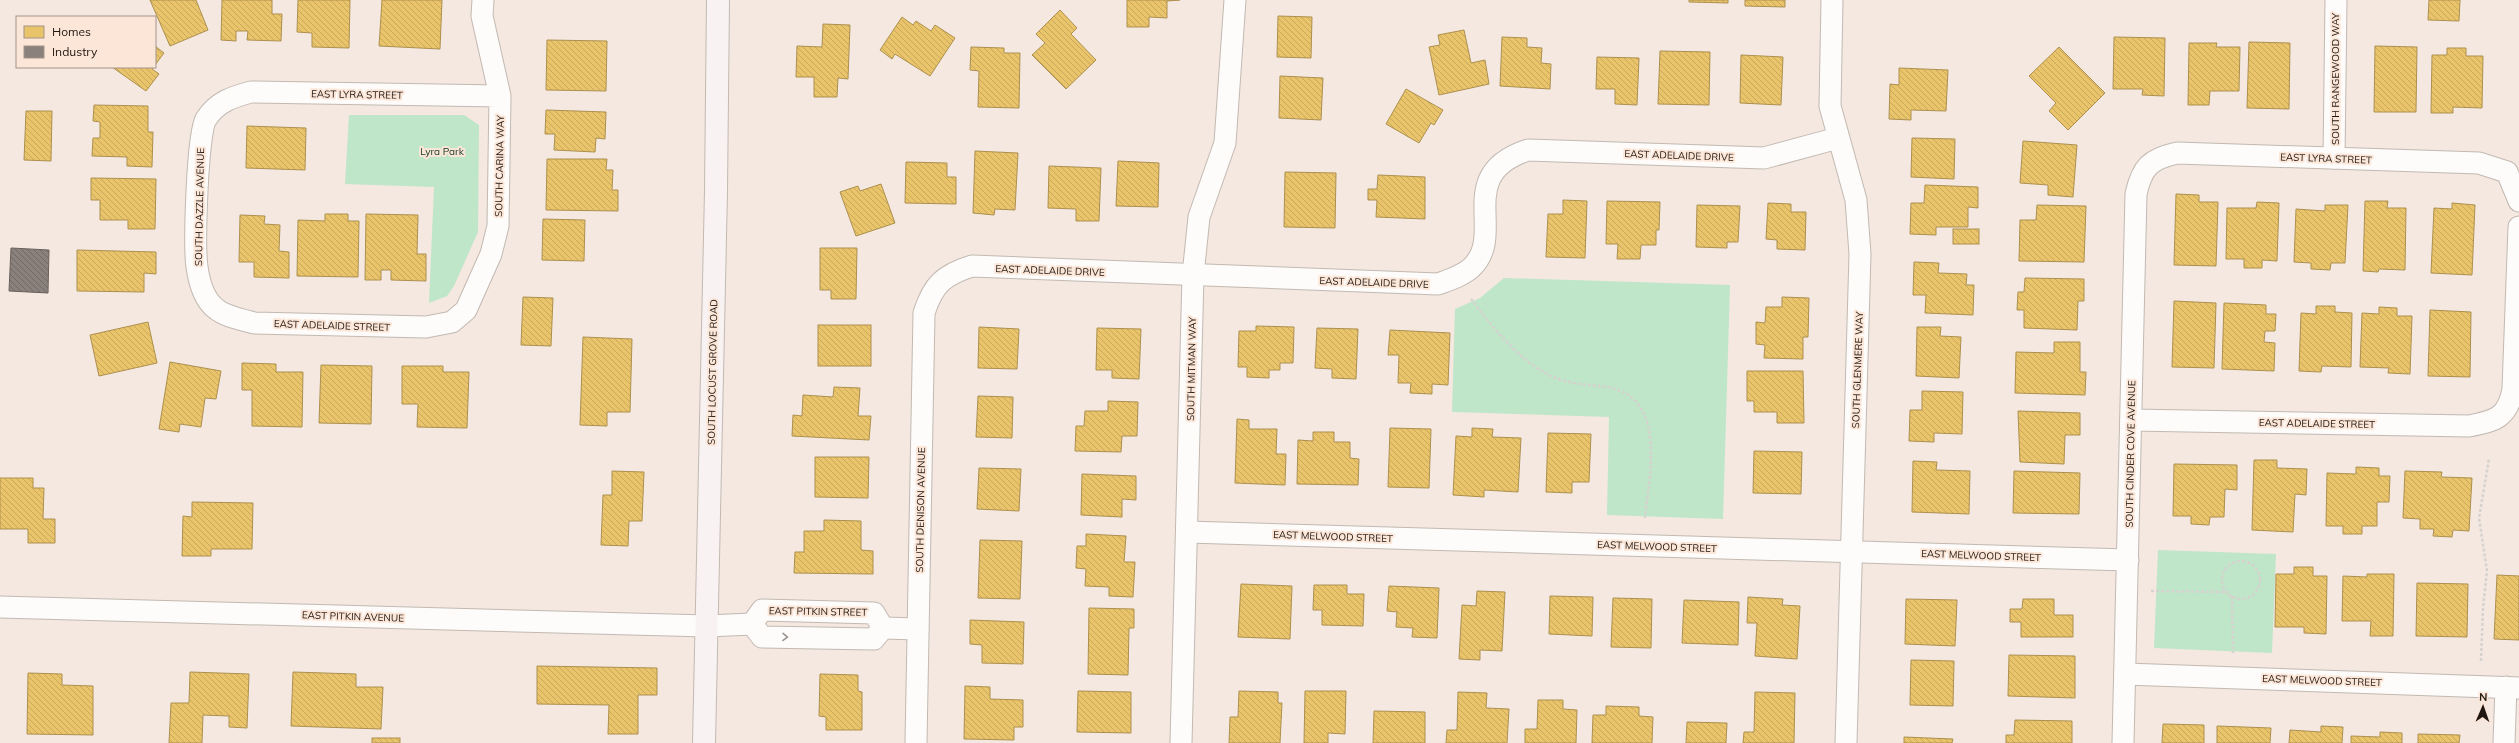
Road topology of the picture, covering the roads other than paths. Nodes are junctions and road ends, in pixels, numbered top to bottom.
1 (483, 0) edge
2 (718, 0) edge
3 (1235, 0) edge
4 (1832, 0) edge
5 (2336, 0) edge
6 (500, 96) junction
7 (216, 106) joint
8 (1838, 138) junction
9 (2334, 158) junction
10 (2146, 166) joint
11 (2519, 201) edge
12 (2519, 227) edge
13 (1193, 275) junction
14 (940, 282) joint
15 (214, 308) joint
16 (452, 322) joint
17 (2131, 420) junction
18 (1187, 532) junction
19 (1852, 552) junction
20 (2128, 560) junction
21 (0, 607) edge
22 (707, 626) junction
23 (918, 629) junction
24 (2125, 674) junction
25 (2512, 688) edge
26 (704, 743) edge
27 (916, 743) edge
28 (1181, 743) edge
29 (1846, 743) edge
30 (2123, 743) edge
31 (2504, 743) edge

1 - 6 street, SOUTH CARINA WAY
2 - 22 main road, SOUTH LOCUST GROVE ROAD
3 - 13 street, SOUTH MITMAN WAY
4 - 8 street, SOUTH GLENMERE WAY
5 - 9 street, SOUTH RANGEWOOD WAY
6 - 7 street, EAST LYRA STREET
6 - 16 street, SOUTH CARINA WAY
7 - 15 street, SOUTH DAZZLE AVENUE
8 - 13 street, EAST ADELAIDE DRIVE
8 - 19 street, SOUTH GLENMERE WAY
9 - 10 street, EAST LYRA STREET
9 - 11 street, EAST LYRA STREET
10 - 17 street, SOUTH CINDER COVE AVENUE
12 - 17 street, EAST ADELAIDE STREET
13 - 14 street, EAST ADELAIDE DRIVE
13 - 18 street, SOUTH MITMAN WAY
14 - 23 street, SOUTH DENISON AVENUE
15 - 16 street, EAST ADELAIDE STREET
17 - 20 street, SOUTH CINDER COVE AVENUE
18 - 19 street, EAST MELWOOD STREET
18 - 28 street, SOUTH MITMAN WAY
19 - 20 street, EAST MELWOOD STREET
19 - 29 street, SOUTH GLENMERE WAY
20 - 24 street, SOUTH CINDER COVE AVENUE
21 - 22 street, EAST PITKIN AVENUE
22 - 23 street, EAST PITKIN STREET
22 - 26 main road, SOUTH LOCUST GROVE ROAD
23 - 27 street, SOUTH DENISON AVENUE
24 - 25 street, EAST MELWOOD STREET
24 - 30 street, SOUTH CINDER COVE AVENUE
25 - 31 street

